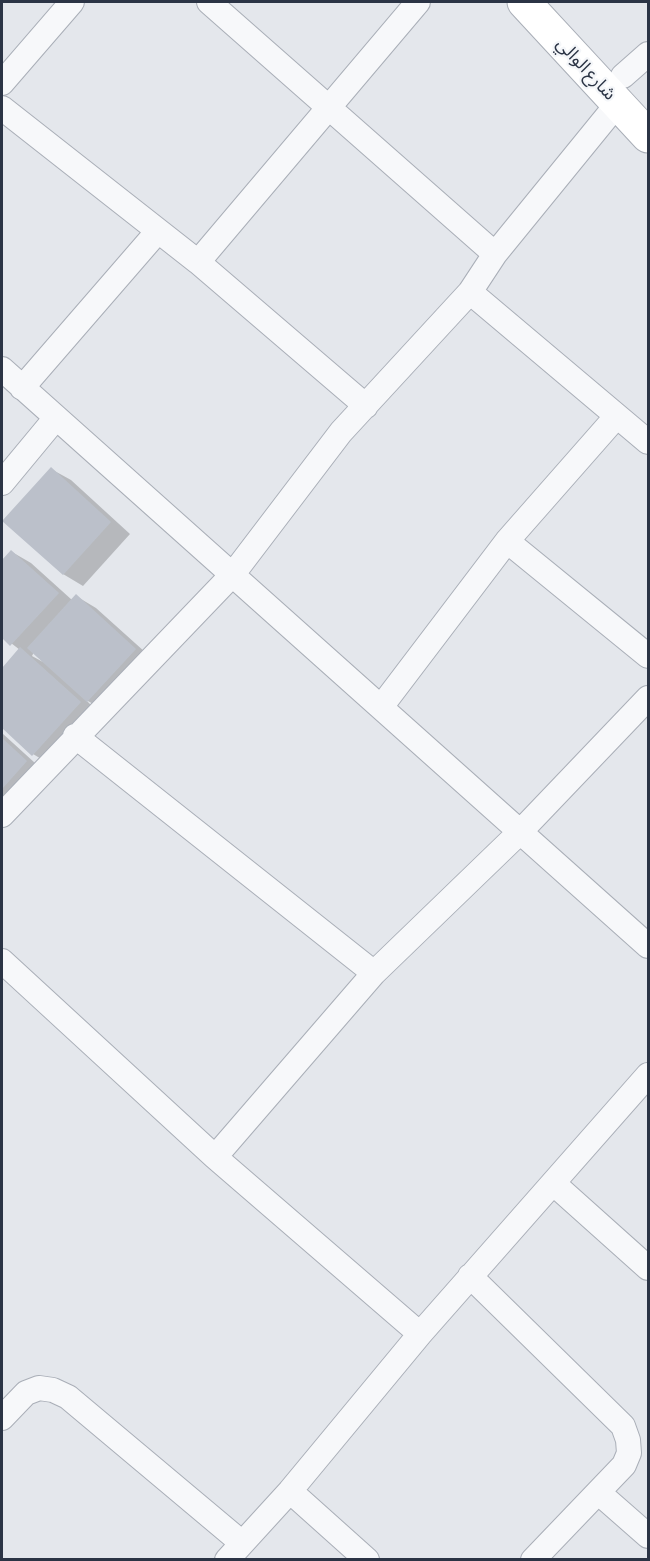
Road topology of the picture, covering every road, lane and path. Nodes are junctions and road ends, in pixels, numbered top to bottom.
1 (72, 2) edge
2 (210, 2) edge
3 (418, 2) edge
4 (524, 2) edge
5 (552, 2) edge
6 (648, 54) edge
7 (2, 83) edge
8 (630, 94) edge
9 (329, 106) junction
10 (2, 108) edge
11 (648, 136) edge
12 (158, 231) junction
13 (495, 254) junction
14 (198, 262) junction
15 (470, 292) junction
16 (2, 369) edge
17 (22, 388) junction
18 (366, 406) junction
19 (616, 417) junction
20 (56, 419) junction
21 (648, 442) edge
22 (2, 483) edge
23 (507, 542) junction
24 (232, 574) junction
25 (648, 656) edge
26 (648, 698) edge
27 (381, 708) junction
28 (75, 736) junction
29 (2, 815) edge
30 (520, 832) junction
31 (648, 946) edge
32 (2, 961) edge
33 (374, 973) junction
34 (648, 1075) edge
35 (215, 1157) junction
36 (553, 1183) junction
37 (648, 1268) edge
38 (470, 1276) junction
39 (420, 1334) junction
40 (2, 1418) edge
41 (290, 1491) junction
42 (599, 1493) junction
43 (648, 1536) edge
44 (234, 1551) edge
45 (367, 1560) edge
46 (533, 1560) edge

1 - 7 street
2 - 9 street
3 - 9 street
4 - 8 street, شارع الوالي
5 - 8 street, شارع الوالي
6 - 8 street
8 - 11 street, شارع الوالي
8 - 13 street
9 - 13 street
9 - 14 street
10 - 12 street
12 - 14 street
12 - 17 street
13 - 15 street
14 - 18 street
15 - 18 street
15 - 19 street
16 - 17 street
17 - 20 street
18 - 24 street
19 - 21 street
19 - 23 street
20 - 22 street
20 - 24 street
23 - 25 street
23 - 27 street
24 - 27 street
24 - 28 street
26 - 30 street
27 - 30 street
28 - 29 street
28 - 33 street
30 - 31 street
30 - 33 street
32 - 35 street
33 - 35 street
34 - 36 street
35 - 39 street
36 - 37 street
36 - 38 street
38 - 39 street
38 - 42 street
39 - 41 street
40 - 44 street
41 - 44 street
41 - 45 street
42 - 43 street
42 - 46 street

